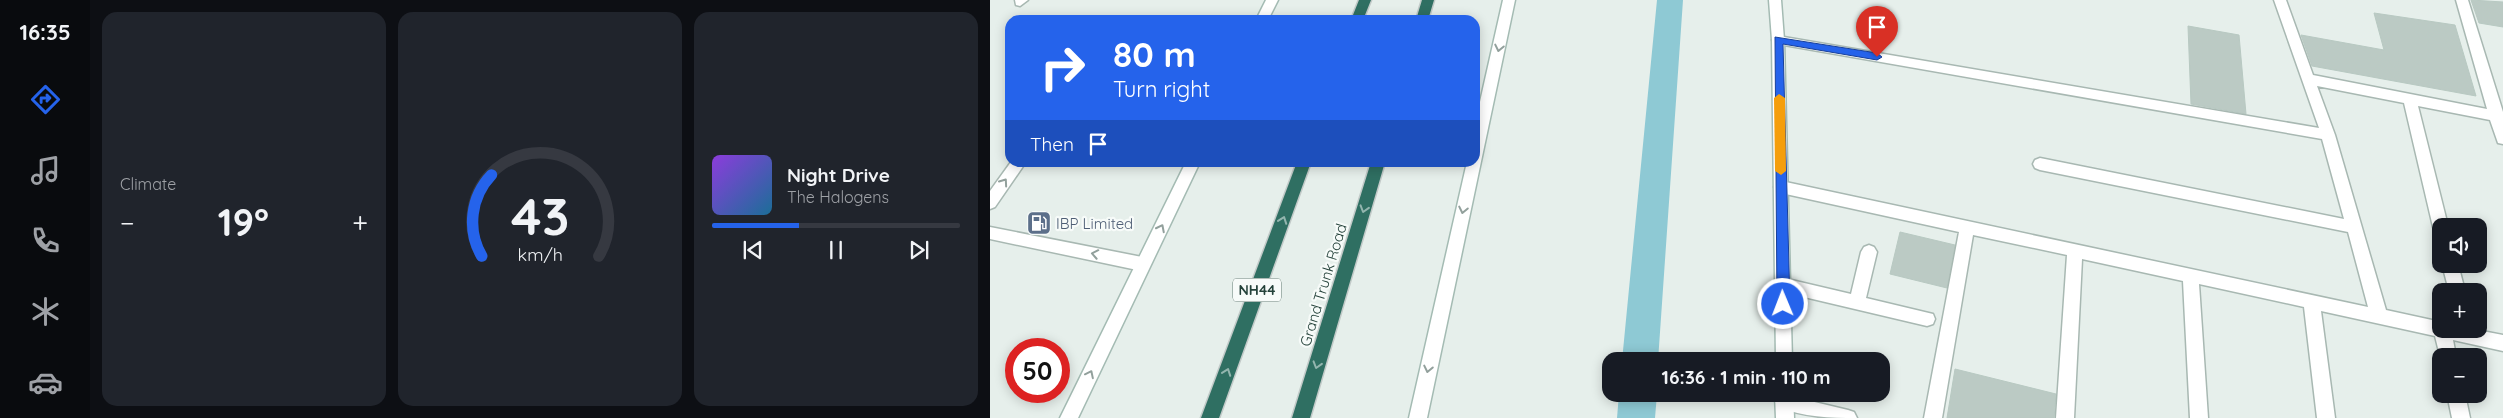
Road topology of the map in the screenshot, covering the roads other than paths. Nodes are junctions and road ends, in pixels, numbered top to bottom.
1 (1272, 0) edge
2 (1365, 0) edge
3 (1428, 0) edge
4 (1509, 0) edge
5 (1775, 0) edge
6 (2280, 0) edge
7 (2462, 0) edge
8 (1264, 15) edge
9 (1359, 15) edge
10 (1424, 15) edge
11 (1778, 40) junction
12 (2308, 79) junction
13 (2410, 99) junction
14 (2499, 116) edge
15 (1480, 133) edge
16 (2328, 135) junction
17 (2503, 138) edge
18 (2040, 164) dead end
19 (1015, 167) edge
20 (1191, 167) edge
21 (1302, 167) edge
22 (1376, 167) edge
23 (1473, 167) edge
24 (1781, 187) junction
25 (990, 203) edge
26 (2439, 218) edge
27 (1967, 227) junction
28 (2354, 227) junction
29 (990, 233) edge
30 (2075, 250) junction
31 (1870, 252) dead end
32 (1142, 264) junction
33 (2191, 276) junction
34 (1783, 285) junction
35 (2312, 302) junction
36 (1856, 303) junction
37 (2379, 316) junction
38 (1927, 320) dead end
39 (2432, 328) edge
40 (2487, 338) edge
41 (2503, 343) edge
42 (1784, 352) edge
43 (2458, 403) edge
44 (1784, 404) edge
45 (1069, 418) edge
46 (1210, 418) edge
47 (1300, 418) edge
48 (1418, 418) edge
49 (1848, 418) edge
50 (1933, 418) edge
51 (2064, 418) edge
52 (2199, 418) edge
53 (2326, 418) edge
54 (2461, 418) edge

1 - 8 street
2 - 9 highway
3 - 10 highway
4 -> 15 street
5 - 11 street
6 - 12 street
7 - 14 street
11 - 16 street
11 - 24 street
12 - 13 street
12 - 16 street
13 - 14 street
13 - 26 street
14 - 17 street
16 - 28 street
18 - 28 street
25 -> 19 street
32 -> 20 street
46 -> 21 highway, NH44
22 -> 47 highway, Grand Trunk Road
23 -> 48 street
24 - 27 street
24 - 34 street
27 - 30 street
27 - 50 street
28 - 37 street
32 -> 29 street
30 - 33 street
30 - 51 street
31 - 36 street
45 -> 32 street
33 - 35 street
33 - 52 street
34 - 36 street
34 - 42 street
35 - 37 street
35 - 53 street
36 - 38 street
37 - 39 street
40 - 41 street
43 - 54 street
44 - 49 street

